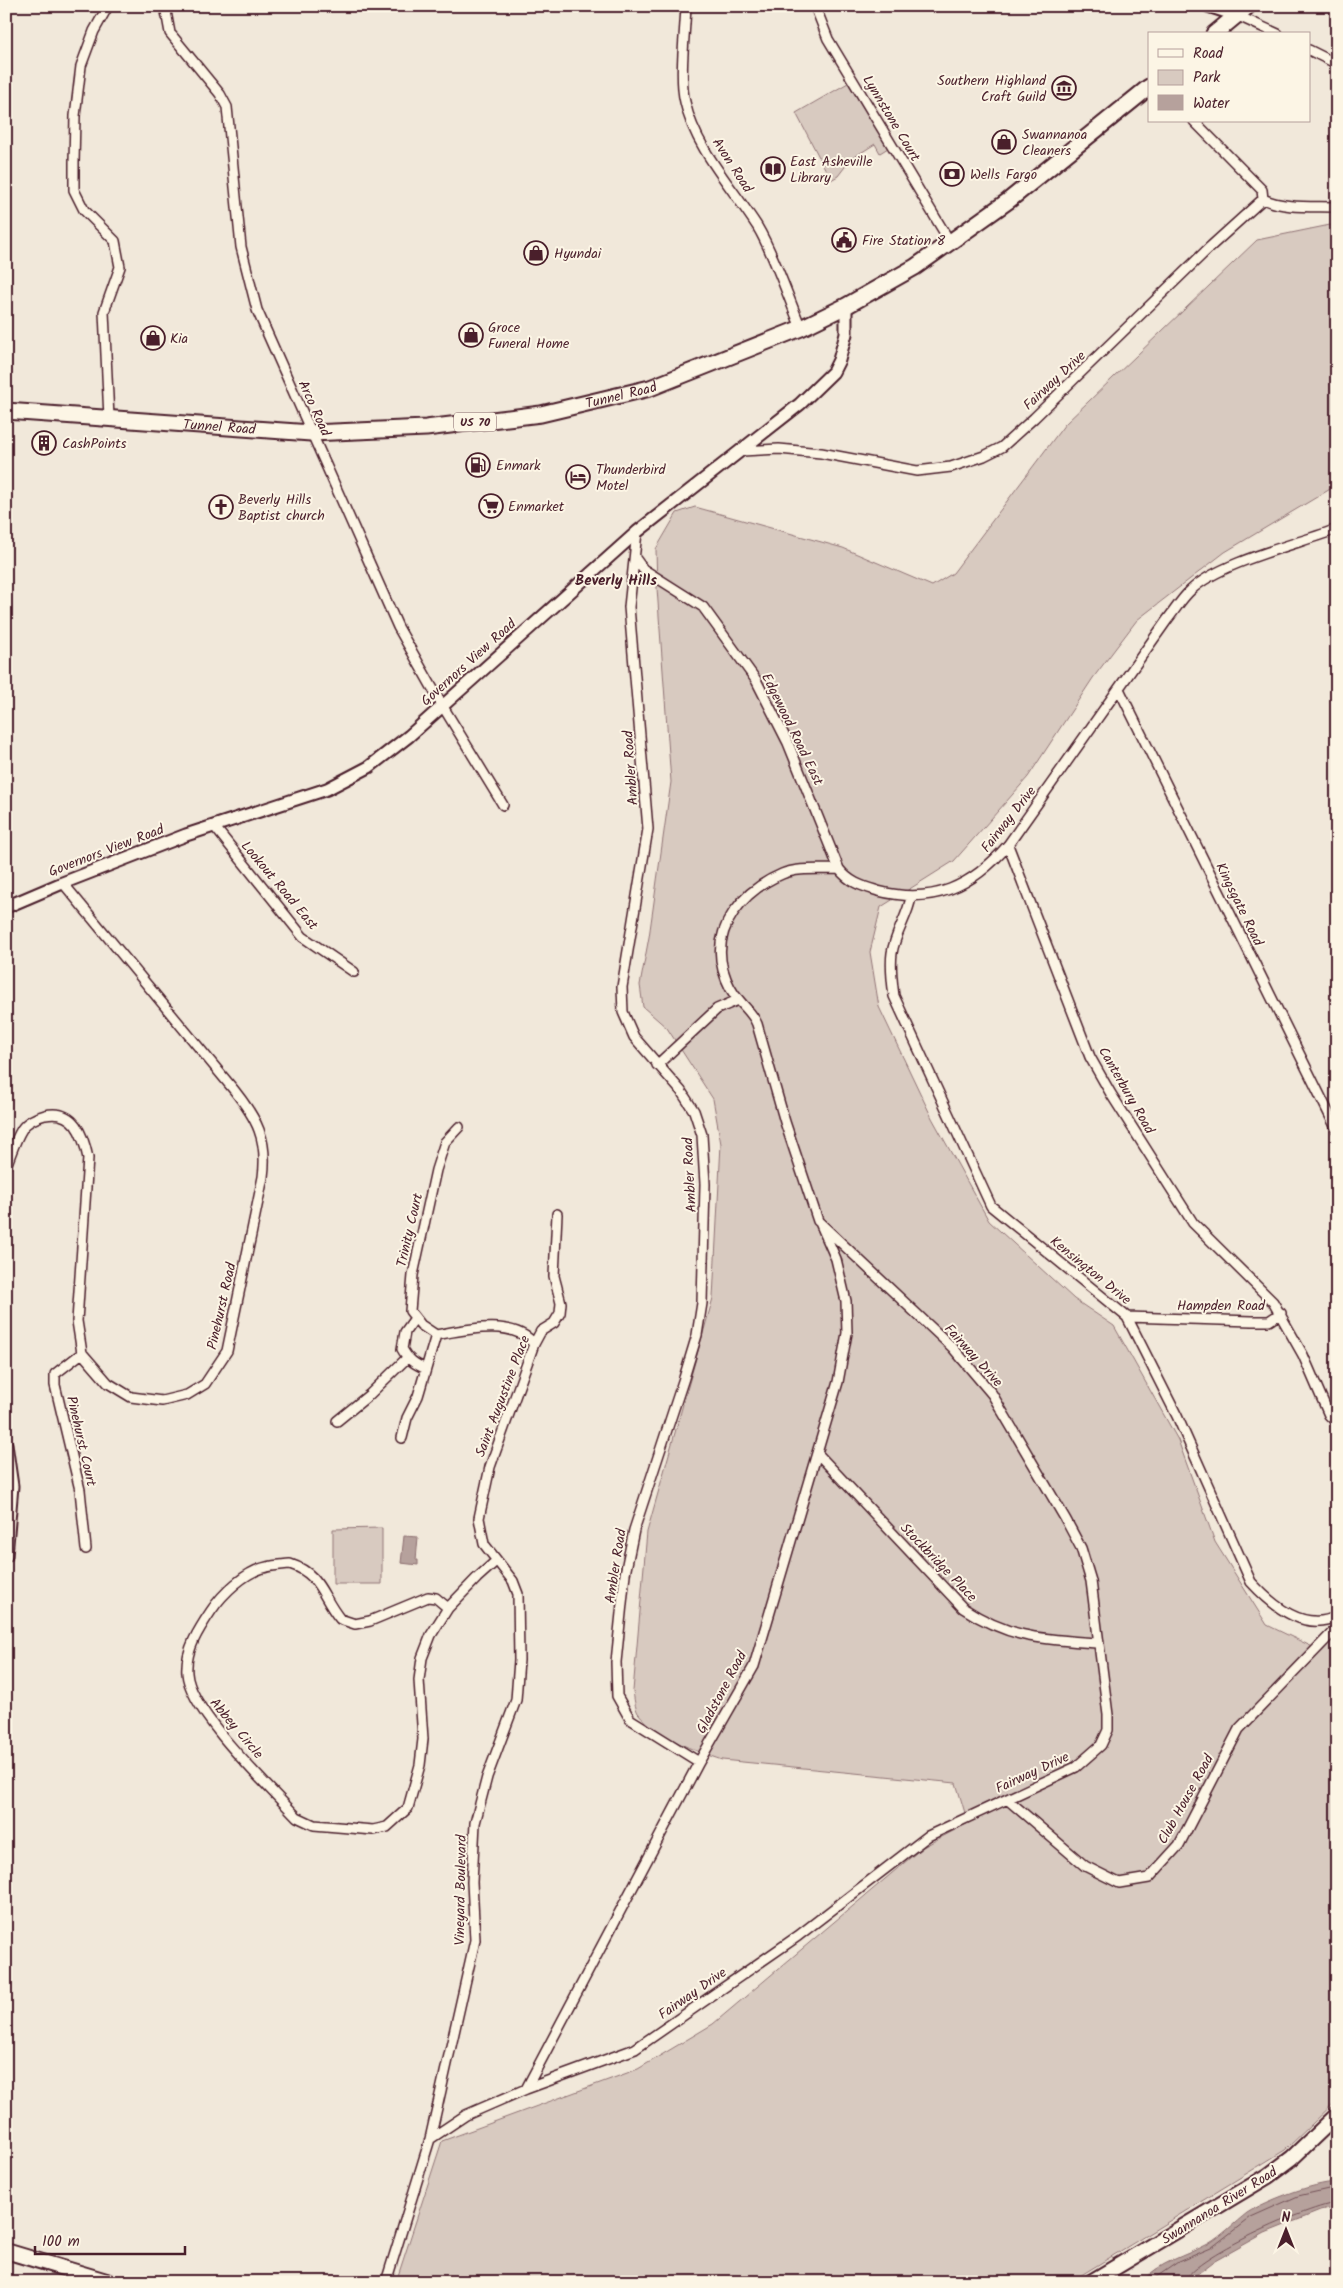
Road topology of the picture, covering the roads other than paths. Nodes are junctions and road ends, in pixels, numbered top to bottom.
1 (108, 6) edge
2 (165, 6) edge
3 (686, 6) edge
4 (814, 6) edge
5 (1208, 6) edge
6 (1242, 10) edge
7 (1216, 32) edge
8 (1275, 32) edge
9 (1310, 50) edge
10 (1335, 61) edge
11 (1148, 88) edge
12 (1195, 122) edge
13 (1263, 199) junction
14 (1337, 207) edge
15 (950, 242) junction
16 (846, 306) junction
17 (800, 328) junction
18 (6, 412) edge
19 (109, 418) junction
20 (311, 433) junction
21 (742, 451) junction
22 (1337, 528) edge
23 (637, 532) junction
24 (635, 558) junction
25 (1119, 690) junction
26 (442, 704) junction
27 (503, 805) dead end
28 (214, 826) junction
29 (1008, 845) junction
30 (839, 869) junction
31 (62, 882) junction
32 (910, 897) junction
33 (6, 907) edge
34 (354, 972) dead end
35 (738, 1000) junction
36 (658, 1065) junction
37 (459, 1126) dead end
38 (1337, 1130) edge
39 (6, 1166) edge
40 (557, 1214) dead end
41 (818, 1220) junction
42 (1281, 1313) junction
43 (1127, 1317) junction
44 (415, 1318) junction
45 (436, 1335) junction
46 (534, 1344) junction
47 (82, 1353) junction
48 (407, 1358) junction
49 (426, 1369) junction
50 (337, 1421) dead end
51 (1337, 1423) edge
52 (402, 1438) dead end
53 (6, 1444) edge
54 (818, 1454) junction
55 (86, 1549) dead end
56 (6, 1556) edge
57 (496, 1561) junction
58 (448, 1608) junction
59 (1337, 1616) edge
60 (1337, 1628) edge
61 (1098, 1644) junction
62 (699, 1762) junction
63 (1006, 1799) junction
64 (526, 2089) junction
65 (1337, 2115) edge
66 (430, 2138) junction
67 (6, 2251) edge
68 (110, 2282) edge
69 (386, 2282) edge
70 (1091, 2282) edge

1 - 19 street
2 - 20 street, Arco Road
3 - 17 street, Avon Road
4 - 15 street, Lynnstone Court
5 - 6 street
6 - 7 main road
6 - 8 street
9 - 10 street
11 - 15 main road, Tunnel Road / US 70
12 - 13 street
13 - 14 street
13 - 21 street, Fairway Drive
15 - 16 main road, Tunnel Road / US 70
16 - 17 main road, Tunnel Road / US 70
16 - 21 street, Governors View Road
17 - 20 main road, Tunnel Road / US 70
18 - 19 main road, Tunnel Road / US 70
19 - 20 main road, Tunnel Road / US 70
20 - 26 street, Arco Road
21 - 23 street, Governors View Road
22 - 25 street, Fairway Drive
23 - 24 street, Ambler Road
23 - 26 street, Governors View Road
24 - 30 street, Edgewood Road East
24 - 36 street, Ambler Road
25 - 29 street, Fairway Drive
25 - 38 street, Kingsgate Road
26 - 27 street, Arco Road
26 - 28 street, Governors View Road
28 - 31 street, Governors View Road
28 - 34 street, Lookout Road East
29 - 32 street, Fairway Drive
29 - 42 street, Canterbury Road
30 - 32 street, Fairway Drive
30 - 35 street, Fairway Drive
31 - 33 street, Governors View Road
31 - 47 street, Pinehurst Road
32 - 43 street, Kensington Drive
35 - 36 street
35 - 41 street, Fairway Drive
36 - 62 street, Ambler Road
37 - 44 street, Trinity Court
39 - 47 street
40 - 46 street, Saint Augustine Place
41 - 54 street, Gladstone Road
41 - 61 street, Fairway Drive
42 - 43 street, Hampden Road
42 - 51 street, Hampden Road
43 - 59 street, Kensington Drive
44 - 45 street
44 - 48 street
45 - 46 street
45 - 49 street
46 - 57 street, Saint Augustine Place
47 - 55 street, Pinehurst Court
48 - 49 street
48 - 50 street
49 - 52 street
53 - 56 street
54 - 61 street, Stockbridge Place
54 - 62 street, Gladstone Road
57 - 58 street, Abbey Circle
57 - 66 street, Vineyard Boulevard
58 - 58 street, Abbey Circle
60 - 63 street, Club House Road
61 - 63 street, Fairway Drive
62 - 64 street, Gladstone Road
63 - 64 street, Fairway Drive
64 - 66 street, Fairway Drive
65 - 70 main road, Swannanoa River Road
66 - 69 street
67 - 68 main road

